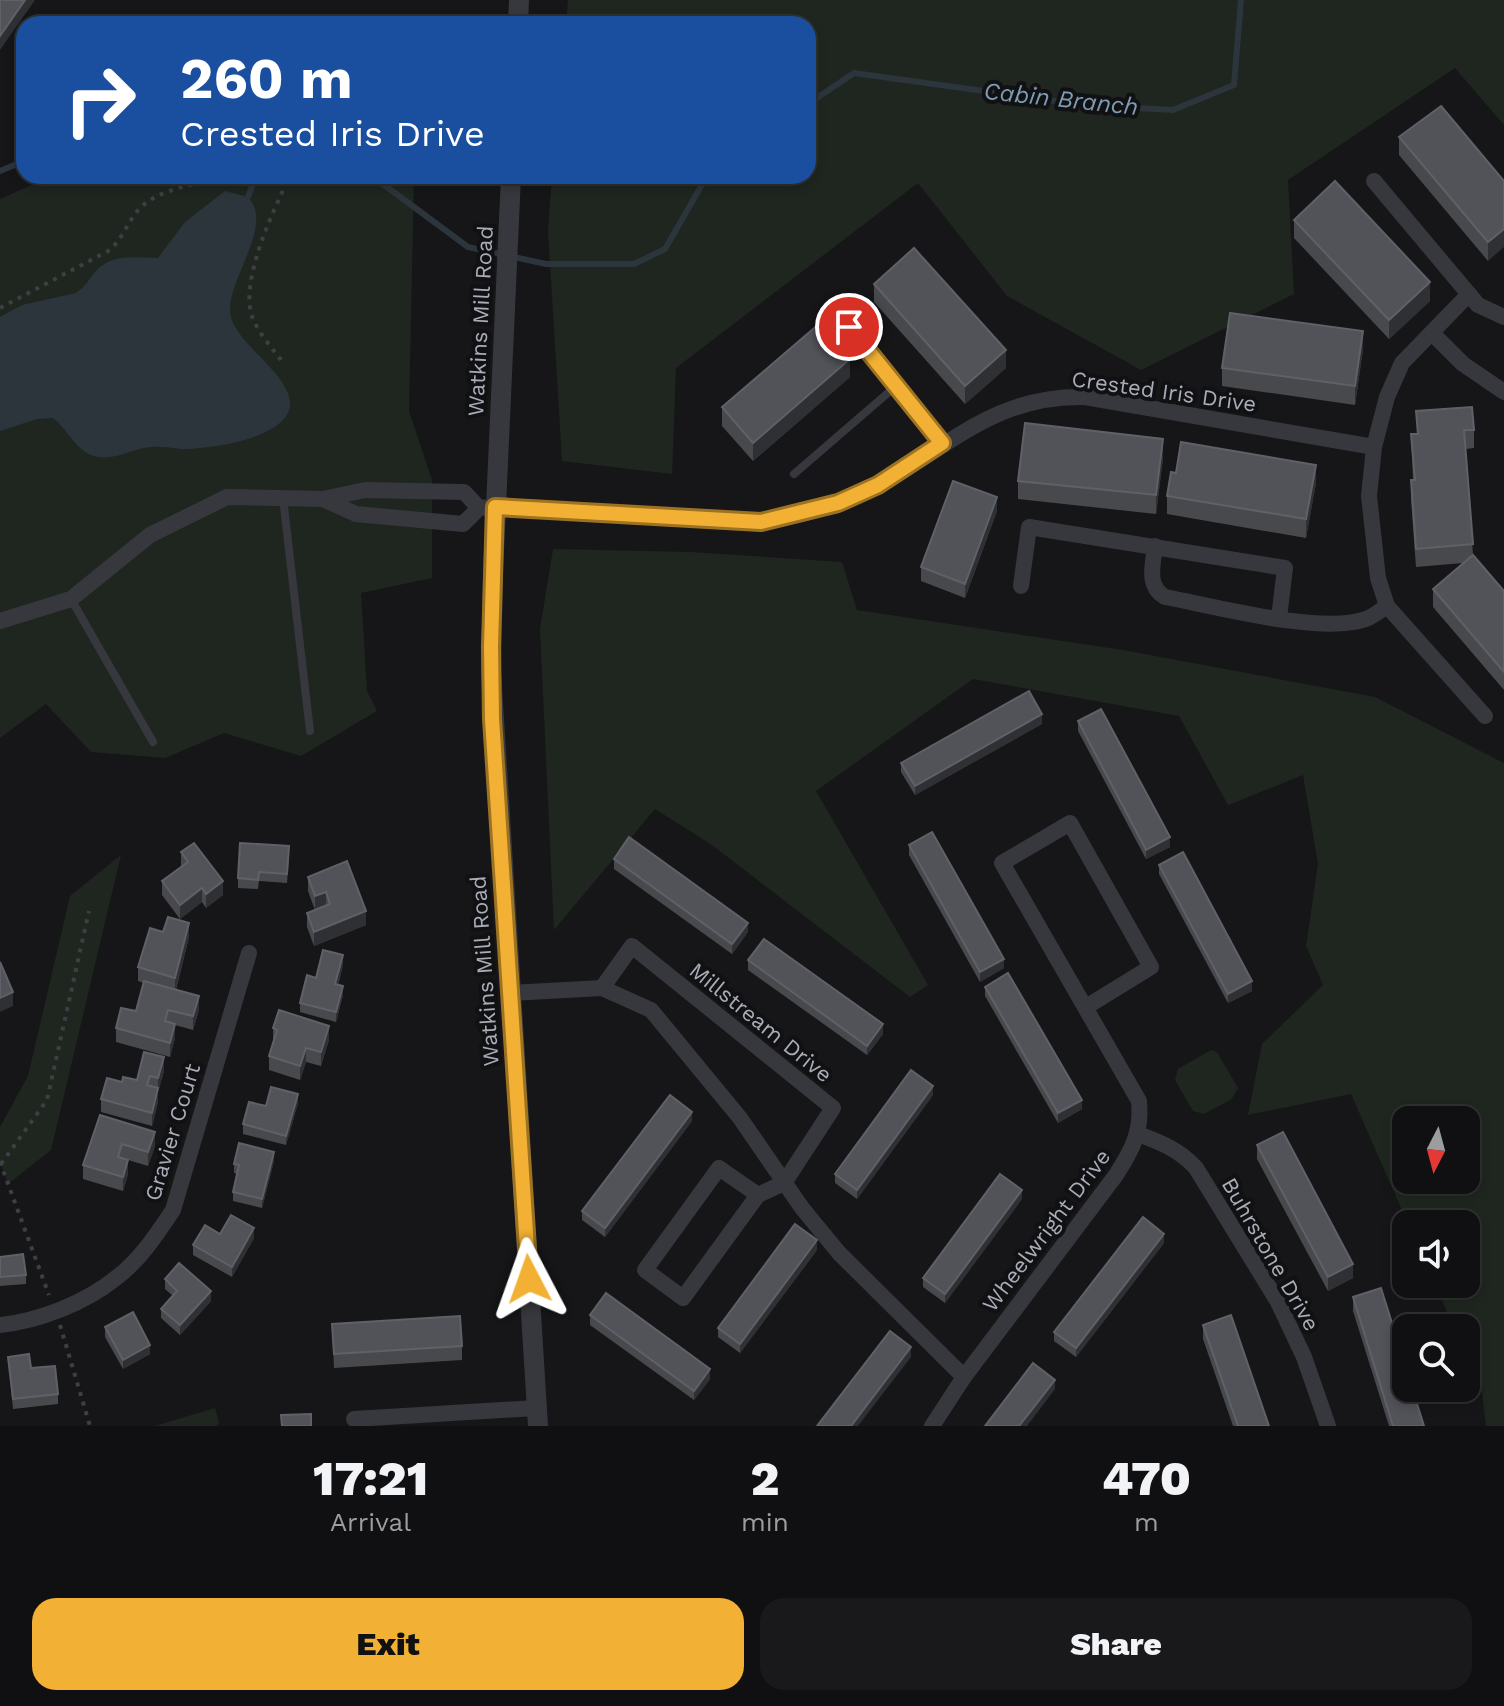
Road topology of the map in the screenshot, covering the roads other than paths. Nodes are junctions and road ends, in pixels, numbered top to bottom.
1 (1374, 181) dead end
2 (511, 184) edge
3 (1469, 294) junction
4 (833, 307) dead end
5 (1504, 317) edge
6 (1432, 333) junction
7 (896, 386) junction
8 (1504, 392) edge
9 (942, 443) junction
10 (1374, 447) junction
11 (794, 474) dead end
12 (282, 497) junction
13 (323, 499) junction
14 (487, 507) junction
15 (1155, 546) junction
16 (1021, 586) dead end
17 (71, 599) junction
18 (1387, 606) junction
19 (1279, 618) junction
20 (0, 621) edge
21 (1485, 716) dead end
22 (310, 731) dead end
23 (153, 742) dead end
24 (249, 953) dead end
25 (602, 988) junction
26 (510, 993) junction
27 (1086, 1007) junction
28 (1138, 1134) junction
29 (784, 1183) junction
30 (758, 1195) junction
31 (0, 1325) edge
32 (964, 1377) junction
33 (537, 1417) edge
34 (354, 1423) edge
35 (932, 1426) edge
36 (1328, 1426) edge

1 - 3 street
2 - 14 street, Watkins Mill Road
3 - 5 street
3 - 6 street
4 - 7 street
6 - 8 street
6 - 10 street
7 - 9 street
7 - 11 lane
9 - 10 street, Crested Iris Drive
9 - 14 street, Crested Iris Drive
10 - 18 street
12 - 13 street
12 - 17 street
12 - 22 lane
13 - 14 street
13 - 14 street
14 - 26 street, Watkins Mill Road
15 - 16 street
15 - 19 street
15 - 19 street
17 - 20 street
17 - 23 lane
18 - 19 street
18 - 21 street
24 - 31 street, Gravier Court
25 - 26 street
25 - 29 street
25 - 29 street, Millstream Drive
26 - 33 street, Watkins Mill Road
27 - 27 street
27 - 28 street
28 - 32 street, Wheelwright Drive
28 - 36 street, Buhrstone Drive
29 - 30 street
29 - 32 street
30 - 30 street
32 - 35 street, Wheelwright Drive
33 - 34 street

